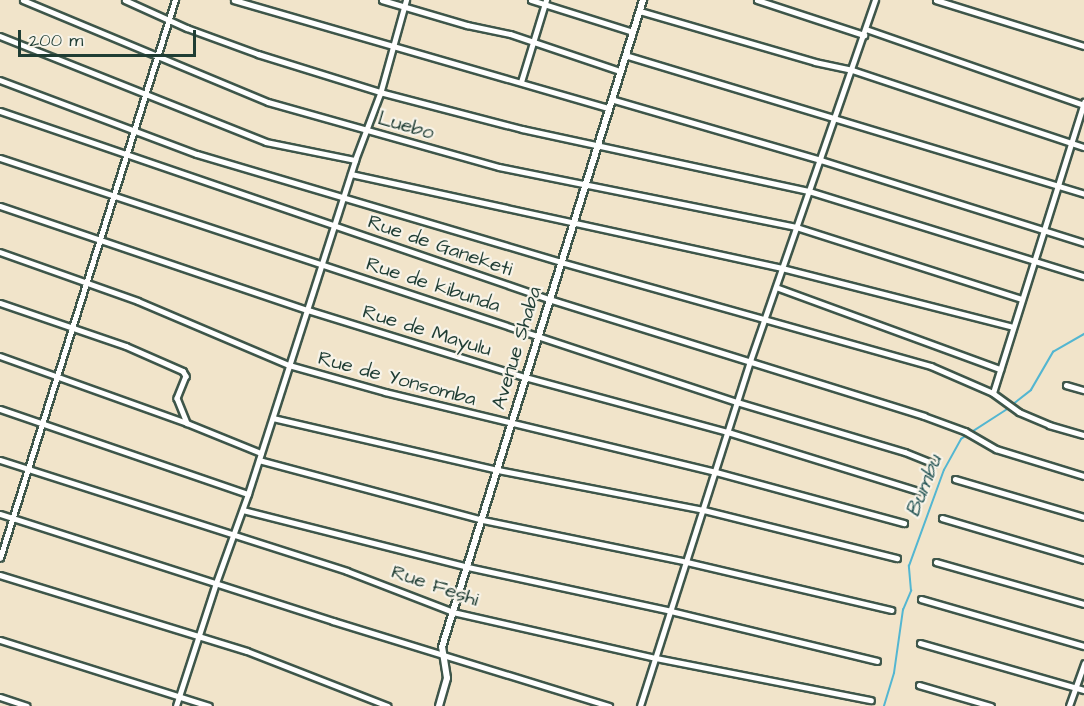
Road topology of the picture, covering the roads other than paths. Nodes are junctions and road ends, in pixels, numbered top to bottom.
1 (23, 0) edge
2 (125, 0) edge
3 (175, 0) edge
4 (234, 0) edge
5 (382, 0) edge
6 (406, 0) edge
7 (531, 0) edge
8 (643, 0) edge
9 (757, 0) edge
10 (875, 0) edge
11 (936, 0) edge
12 (545, 2) edge
13 (404, 6) junction
14 (640, 11) junction
15 (167, 20) junction
16 (633, 32) junction
17 (865, 32) junction
18 (0, 36) edge
19 (533, 42) junction
20 (393, 46) junction
21 (1084, 46) edge
22 (157, 54) junction
23 (625, 55) junction
24 (852, 70) junction
25 (620, 71) junction
26 (0, 80) edge
27 (521, 82) junction
28 (380, 92) junction
29 (144, 93) junction
30 (611, 99) junction
31 (1084, 104) edge
32 (608, 108) junction
33 (0, 111) edge
34 (836, 117) junction
35 (368, 130) junction
36 (132, 131) junction
37 (1071, 143) junction
38 (597, 144) junction
39 (1084, 147) edge
40 (125, 155) junction
41 (0, 158) edge
42 (355, 160) junction
43 (821, 160) junction
44 (351, 174) junction
45 (1058, 184) junction
46 (584, 185) junction
47 (809, 191) junction
48 (1084, 194) edge
49 (113, 196) junction
50 (343, 199) junction
51 (0, 206) edge
52 (573, 223) junction
53 (333, 226) junction
54 (796, 227) junction
55 (1042, 231) junction
56 (100, 241) junction
57 (1084, 243) edge
58 (0, 252) edge
59 (1034, 261) junction
60 (561, 262) junction
61 (320, 264) junction
62 (782, 268) junction
63 (1084, 276) edge
64 (86, 282) junction
65 (776, 287) junction
66 (549, 299) junction
67 (1022, 299) junction
68 (0, 303) edge
69 (308, 310) junction
70 (764, 319) junction
71 (72, 327) junction
72 (1013, 327) junction
73 (538, 336) junction
74 (0, 356) edge
75 (750, 362) junction
76 (289, 364) junction
77 (1000, 369) junction
78 (57, 375) junction
79 (525, 377) junction
80 (1066, 385) dead end
81 (1084, 390) edge
82 (993, 393) junction
83 (737, 402) junction
84 (0, 409) edge
85 (273, 418) junction
86 (187, 423) junction
87 (43, 424) junction
88 (511, 424) junction
89 (728, 432) junction
90 (1084, 435) edge
91 (261, 453) junction
92 (0, 460) edge
93 (259, 460) junction
94 (934, 464) dead end
95 (29, 469) junction
96 (498, 470) junction
97 (716, 472) junction
98 (1084, 476) edge
99 (955, 479) dead end
100 (919, 491) dead end
101 (248, 494) junction
102 (243, 510) junction
103 (704, 510) junction
104 (0, 514) edge
105 (1084, 517) edge
106 (14, 518) junction
107 (942, 518) dead end
108 (483, 520) junction
109 (904, 523) dead end
110 (232, 535) junction
111 (0, 558) edge
112 (897, 558) dead end
113 (1084, 560) edge
114 (687, 562) junction
115 (936, 562) dead end
116 (468, 567) junction
117 (0, 575) edge
118 (216, 583) junction
119 (921, 599) dead end
120 (1084, 604) edge
121 (891, 610) dead end
122 (671, 611) junction
123 (453, 612) junction
124 (198, 636) junction
125 (0, 640) edge
126 (920, 643) dead end
127 (1084, 646) edge
128 (442, 654) junction
129 (656, 658) junction
130 (877, 661) dead end
131 (1084, 664) edge
132 (919, 685) dead end
133 (1075, 687) junction
134 (1084, 690) edge
135 (179, 697) junction
136 (0, 698) edge
137 (871, 700) dead end
138 (27, 706) edge
139 (176, 706) edge
140 (209, 706) edge
141 (388, 706) edge
142 (440, 706) edge
143 (609, 706) edge
144 (640, 706) edge
145 (991, 706) edge
146 (1069, 706) edge

1 - 22 street, Luebo
2 - 15 street
3 - 15 street
4 - 20 street
5 - 13 street
6 - 13 street
7 - 12 street
8 - 14 street, Avenue Shaba
9 - 17 street
10 - 17 street
11 - 21 street
12 - 16 street
12 - 19 street
13 - 19 street
13 - 20 street
14 - 16 street, Avenue Shaba
14 - 24 street
15 - 22 street
15 - 28 street
16 - 23 street, Avenue Shaba
17 - 24 street
17 - 31 street
18 - 29 street
19 - 25 street
19 - 27 street
20 - 27 street
20 - 28 street
22 - 29 street
22 - 35 street, Luebo
23 - 25 street, Avenue Shaba
23 - 34 street
24 - 34 street
24 - 37 street
25 - 30 street, Avenue Shaba
26 - 36 street
27 - 32 street
28 - 35 street
28 - 38 street
29 - 36 street
29 - 42 street
30 - 32 street, Avenue Shaba
30 - 43 street
31 - 37 street
32 - 38 street, Avenue Shaba
33 - 40 street, Rue de Ganeketi
34 - 43 street
34 - 45 street
35 - 42 street
35 - 46 street, Luebo
36 - 40 street
36 - 50 street
37 - 39 street
37 - 45 street
38 - 46 street, Avenue Shaba
38 - 47 street
40 - 49 street
40 - 53 street, Rue de Ganeketi
41 - 49 street, Rue de kibunda
42 - 44 street
43 - 47 street
43 - 55 street
44 - 50 street
44 - 52 street
45 - 48 street
45 - 55 street
46 - 52 street, Avenue Shaba
46 - 54 street, Luebo
47 - 54 street
47 - 59 street
49 - 56 street
49 - 61 street, Rue de kibunda
50 - 53 street
50 - 60 street
51 - 56 street, Rue de Mayulu
52 - 60 street, Avenue Shaba
52 - 62 street
53 - 61 street
53 - 66 street, Rue de Ganeketi
54 - 62 street
54 - 67 street, Luebo
55 - 57 street
55 - 59 street
56 - 64 street
56 - 69 street, Rue de Mayulu
58 - 64 street, Rue de Yonsomba
59 - 63 street
59 - 67 street
60 - 66 street, Avenue Shaba
60 - 70 street
61 - 69 street
61 - 73 street, Rue de kibunda
62 - 65 street
62 - 72 street
64 - 71 street
64 - 76 street, Rue de Yonsomba
65 - 70 street
65 - 77 street
66 - 73 street, Avenue Shaba
66 - 75 street, Rue de Ganeketi
67 - 72 street
68 - 71 street
69 - 76 street
69 - 79 street, Rue de Mayulu
70 - 75 street
70 - 82 street
71 - 78 street
71 - 86 street
72 - 77 street
73 - 79 street, Avenue Shaba
73 - 83 street, Rue de kibunda
74 - 78 street
75 - 83 street
75 - 98 street, Rue de Ganeketi
76 - 85 street
76 - 88 street, Rue de Yonsomba
77 - 82 street
78 - 86 street
78 - 87 street
79 - 88 street, Avenue Shaba
79 - 89 street, Rue de Mayulu
80 - 81 street
82 - 90 street
83 - 89 street
83 - 94 street, Rue de kibunda
84 - 87 street
85 - 91 street
85 - 96 street
86 - 91 street
87 - 95 street
87 - 101 street
88 - 96 street, Avenue Shaba
88 - 97 street, Rue de Yonsomba
89 - 97 street
89 - 100 street, Rue de Mayulu
91 - 93 street
92 - 95 street, Rue Feshi
93 - 101 street
93 - 108 street
95 - 106 street
95 - 110 street, Rue Feshi
96 - 103 street
96 - 108 street, Avenue Shaba
97 - 103 street
97 - 109 street, Rue de Yonsomba
99 - 105 street
101 - 102 street
102 - 110 street
102 - 116 street
103 - 112 street
103 - 114 street
104 - 106 street
106 - 111 street
106 - 118 street
107 - 113 street
108 - 114 street
108 - 116 street, Avenue Shaba
110 - 118 street
110 - 123 street, Rue Feshi
114 - 121 street
114 - 122 street
115 - 120 street
116 - 122 street
116 - 123 street, Avenue Shaba
117 - 124 street
118 - 124 street
118 - 128 street
119 - 127 street
122 - 129 street
122 - 130 street
123 - 128 street, Avenue Shaba
123 - 129 street, Rue Feshi
124 - 135 street
124 - 141 street
125 - 135 street
126 - 133 street
128 - 142 street, Avenue Shaba
128 - 143 street
129 - 137 street, Rue Feshi
129 - 144 street
131 - 133 street
132 - 145 street
133 - 134 street
133 - 146 street
135 - 139 street
135 - 140 street
136 - 138 street

